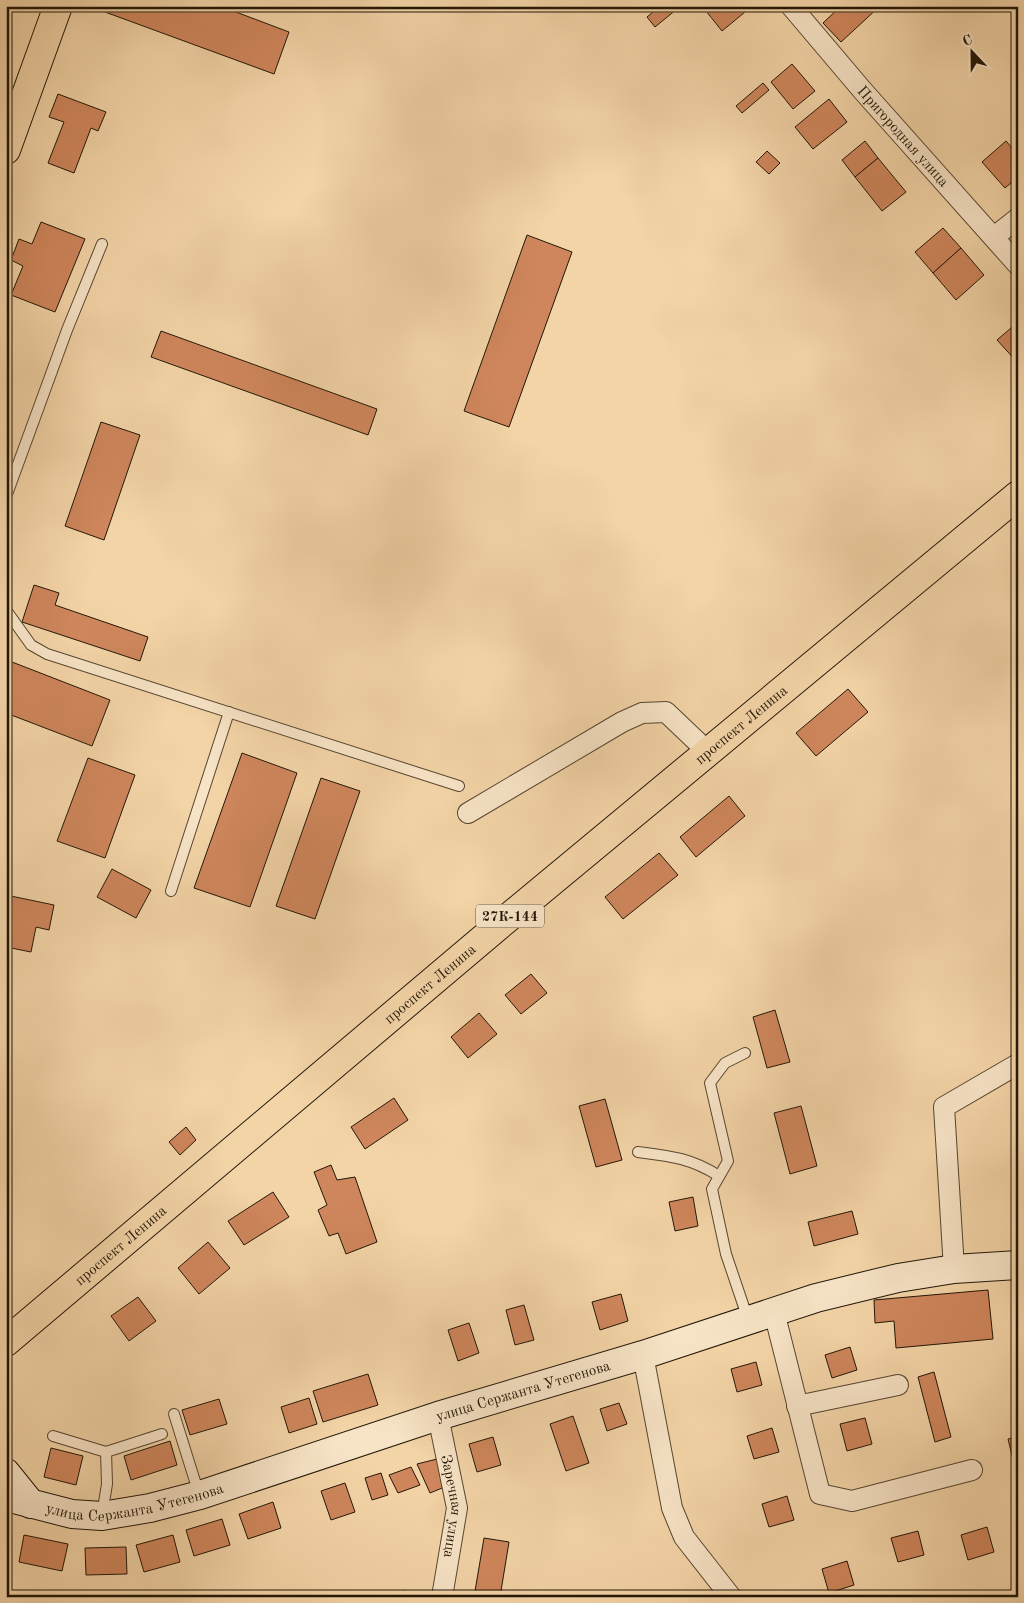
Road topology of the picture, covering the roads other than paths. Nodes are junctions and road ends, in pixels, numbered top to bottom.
1 (58, 6) edge
2 (792, 6) edge
3 (6, 150) edge
4 (1018, 218) edge
5 (994, 237) junction
6 (102, 244) dead end
7 (1018, 265) edge
8 (1018, 494) edge
9 (6, 497) edge
10 (6, 610) edge
11 (229, 712) junction
12 (708, 752) junction
13 (459, 786) dead end
14 (468, 814) dead end
15 (171, 891) dead end
16 (745, 1053) dead end
17 (1018, 1064) edge
18 (638, 1152) dead end
19 (719, 1176) junction
20 (1018, 1265) edge
21 (954, 1270) junction
22 (774, 1312) junction
23 (749, 1320) junction
24 (6, 1342) edge
25 (643, 1355) junction
26 (898, 1385) dead end
27 (797, 1406) junction
28 (174, 1414) dead end
29 (438, 1416) junction
30 (162, 1434) dead end
31 (53, 1436) dead end
32 (106, 1452) junction
33 (972, 1470) dead end
34 (6, 1473) edge
35 (200, 1495) junction
36 (19, 1501) edge
37 (102, 1516) junction
38 (442, 1597) edge
39 (731, 1597) edge

1 - 3 main road
2 - 5 street, Пригородная улица
4 - 5 street
5 - 7 street, Пригородная улица
6 - 9 lane
8 - 12 main road, проспект Ленина / 27К-144
10 - 11 lane
11 - 13 lane
11 - 15 lane
12 - 14 street
12 - 24 main road, проспект Ленина / 27К-144
16 - 19 lane
17 - 21 street
18 - 19 lane
19 - 23 lane
20 - 21 main road, улица Сержанта Утегенова
21 - 22 main road, улица Сержанта Утегенова
22 - 23 main road, улица Сержанта Утегенова
22 - 27 street
23 - 25 main road, улица Сержанта Утегенова
25 - 29 main road, улица Сержанта Утегенова
25 - 39 street
26 - 27 street
27 - 33 street
28 - 35 lane
29 - 35 main road, улица Сержанта Утегенова
29 - 38 street, Заречная улица
30 - 32 lane
31 - 32 lane
32 - 37 lane
34 - 36 main road
35 - 37 main road, улица Сержанта Утегенова
36 - 37 main road, улица Сержанта Утегенова

